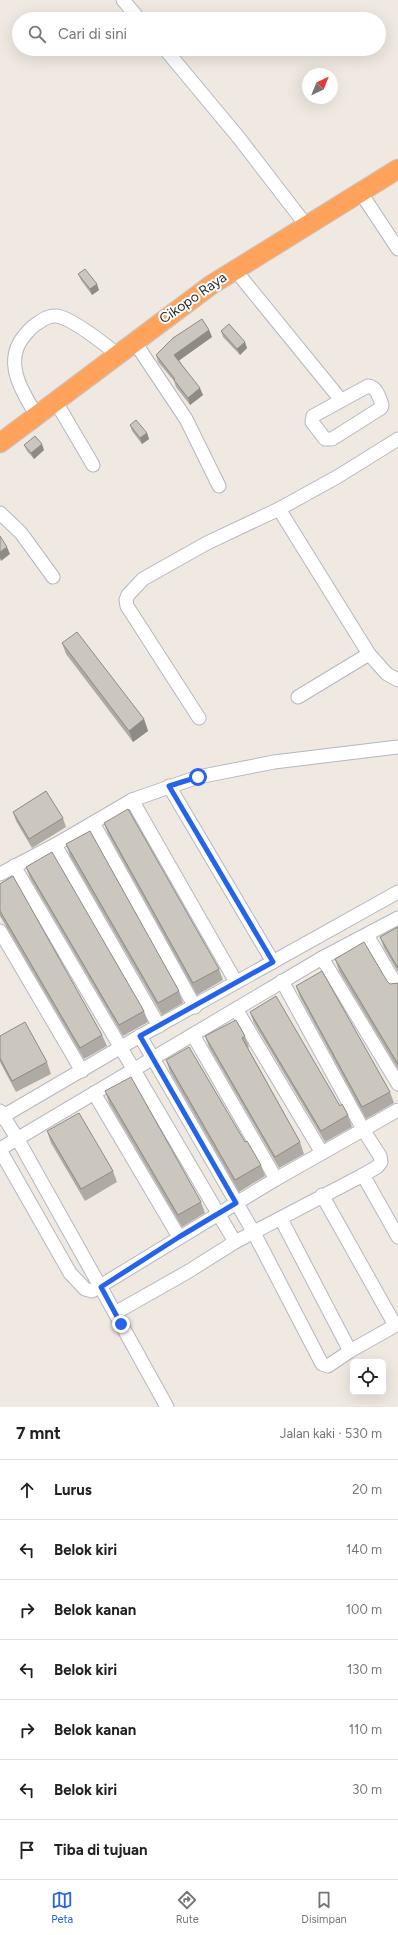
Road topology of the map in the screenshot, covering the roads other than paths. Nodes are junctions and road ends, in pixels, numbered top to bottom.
1 (124, 0) edge
2 (133, 12) edge
3 (171, 56) edge
4 (398, 169) edge
5 (361, 193) junction
6 (306, 225) junction
7 (398, 249) edge
8 (235, 270) junction
9 (134, 341) junction
10 (117, 354) junction
11 (341, 400) junction
12 (56, 402) junction
13 (37, 416) junction
14 (398, 439) edge
15 (0, 444) edge
16 (93, 465) dead end
17 (219, 486) dead end
18 (279, 509) junction
19 (0, 513) edge
20 (53, 577) dead end
21 (369, 654) junction
22 (398, 680) edge
23 (298, 697) dead end
24 (199, 718) dead end
25 (398, 747) edge
26 (169, 786) junction
27 (132, 800) junction
28 (93, 823) junction
29 (55, 845) junction
30 (14, 866) junction
31 (0, 874) edge
32 (398, 892) edge
33 (398, 918) edge
34 (0, 931) edge
35 (367, 935) junction
36 (322, 958) junction
37 (273, 962) junction
38 (282, 981) junction
39 (236, 982) junction
40 (398, 988) edge
41 (195, 1007) junction
42 (236, 1009) junction
43 (159, 1026) junction
44 (193, 1035) junction
45 (140, 1036) junction
46 (120, 1047) junction
47 (152, 1058) junction
48 (133, 1070) junction
49 (82, 1071) junction
50 (398, 1084) edge
51 (94, 1093) junction
52 (398, 1110) edge
53 (1, 1115) edge
54 (364, 1131) junction
55 (17, 1138) junction
56 (0, 1149) edge
57 (322, 1153) junction
58 (363, 1175) junction
59 (276, 1179) junction
60 (322, 1195) junction
61 (236, 1203) junction
62 (218, 1214) junction
63 (281, 1219) junction
64 (254, 1233) junction
65 (398, 1236) edge
66 (179, 1237) junction
67 (235, 1242) junction
68 (101, 1287) junction
69 (115, 1313) junction
70 (396, 1324) edge
71 (350, 1351) junction
72 (167, 1407) edge

1 - 2 street
3 - 6 street
4 - 5 highway, Cikopo Raya
5 - 6 highway, Cikopo Raya
5 - 7 street
6 - 8 highway, Cikopo Raya
8 - 9 highway, Cikopo Raya
8 - 11 street
9 - 10 highway, Cikopo Raya
9 - 17 street
10 - 12 highway, Cikopo Raya
10 - 13 street
11 - 11 street
12 - 13 highway, Cikopo Raya
12 - 16 street
13 - 15 highway, Cikopo Raya
14 - 18 street
18 - 21 street
18 - 24 street
19 - 20 street
21 - 22 street
21 - 23 street
25 - 26 street
26 - 27 street
26 - 37 street
27 - 28 street
27 - 39 street
28 - 29 street
28 - 41 street
29 - 30 street
29 - 43 street
30 - 31 street
30 - 46 street
32 - 37 street
33 - 35 street
34 - 49 street
35 - 36 street
35 - 40 street
36 - 38 street
36 - 50 street
37 - 39 street
38 - 42 street
38 - 54 street
39 - 41 street
41 - 43 street
42 - 44 street
42 - 57 street
43 - 45 street
44 - 47 street
44 - 59 street
45 - 46 street
45 - 47 street
46 - 48 street
46 - 49 street
47 - 48 street
47 - 61 street
48 - 51 street
48 - 62 street
49 - 53 street
51 - 55 street
51 - 66 street
52 - 54 street
53 - 55 street
54 - 57 street
54 - 58 street
55 - 56 street
55 - 68 street
56 - 68 street
57 - 59 street
58 - 60 street
58 - 65 street
59 - 61 street
60 - 63 street
60 - 70 street
61 - 62 street
61 - 64 street
62 - 66 street
62 - 67 street
63 - 64 street
63 - 71 street
64 - 67 street
64 - 71 street
66 - 68 street
67 - 69 street
68 - 69 street
69 - 72 street
70 - 71 street

